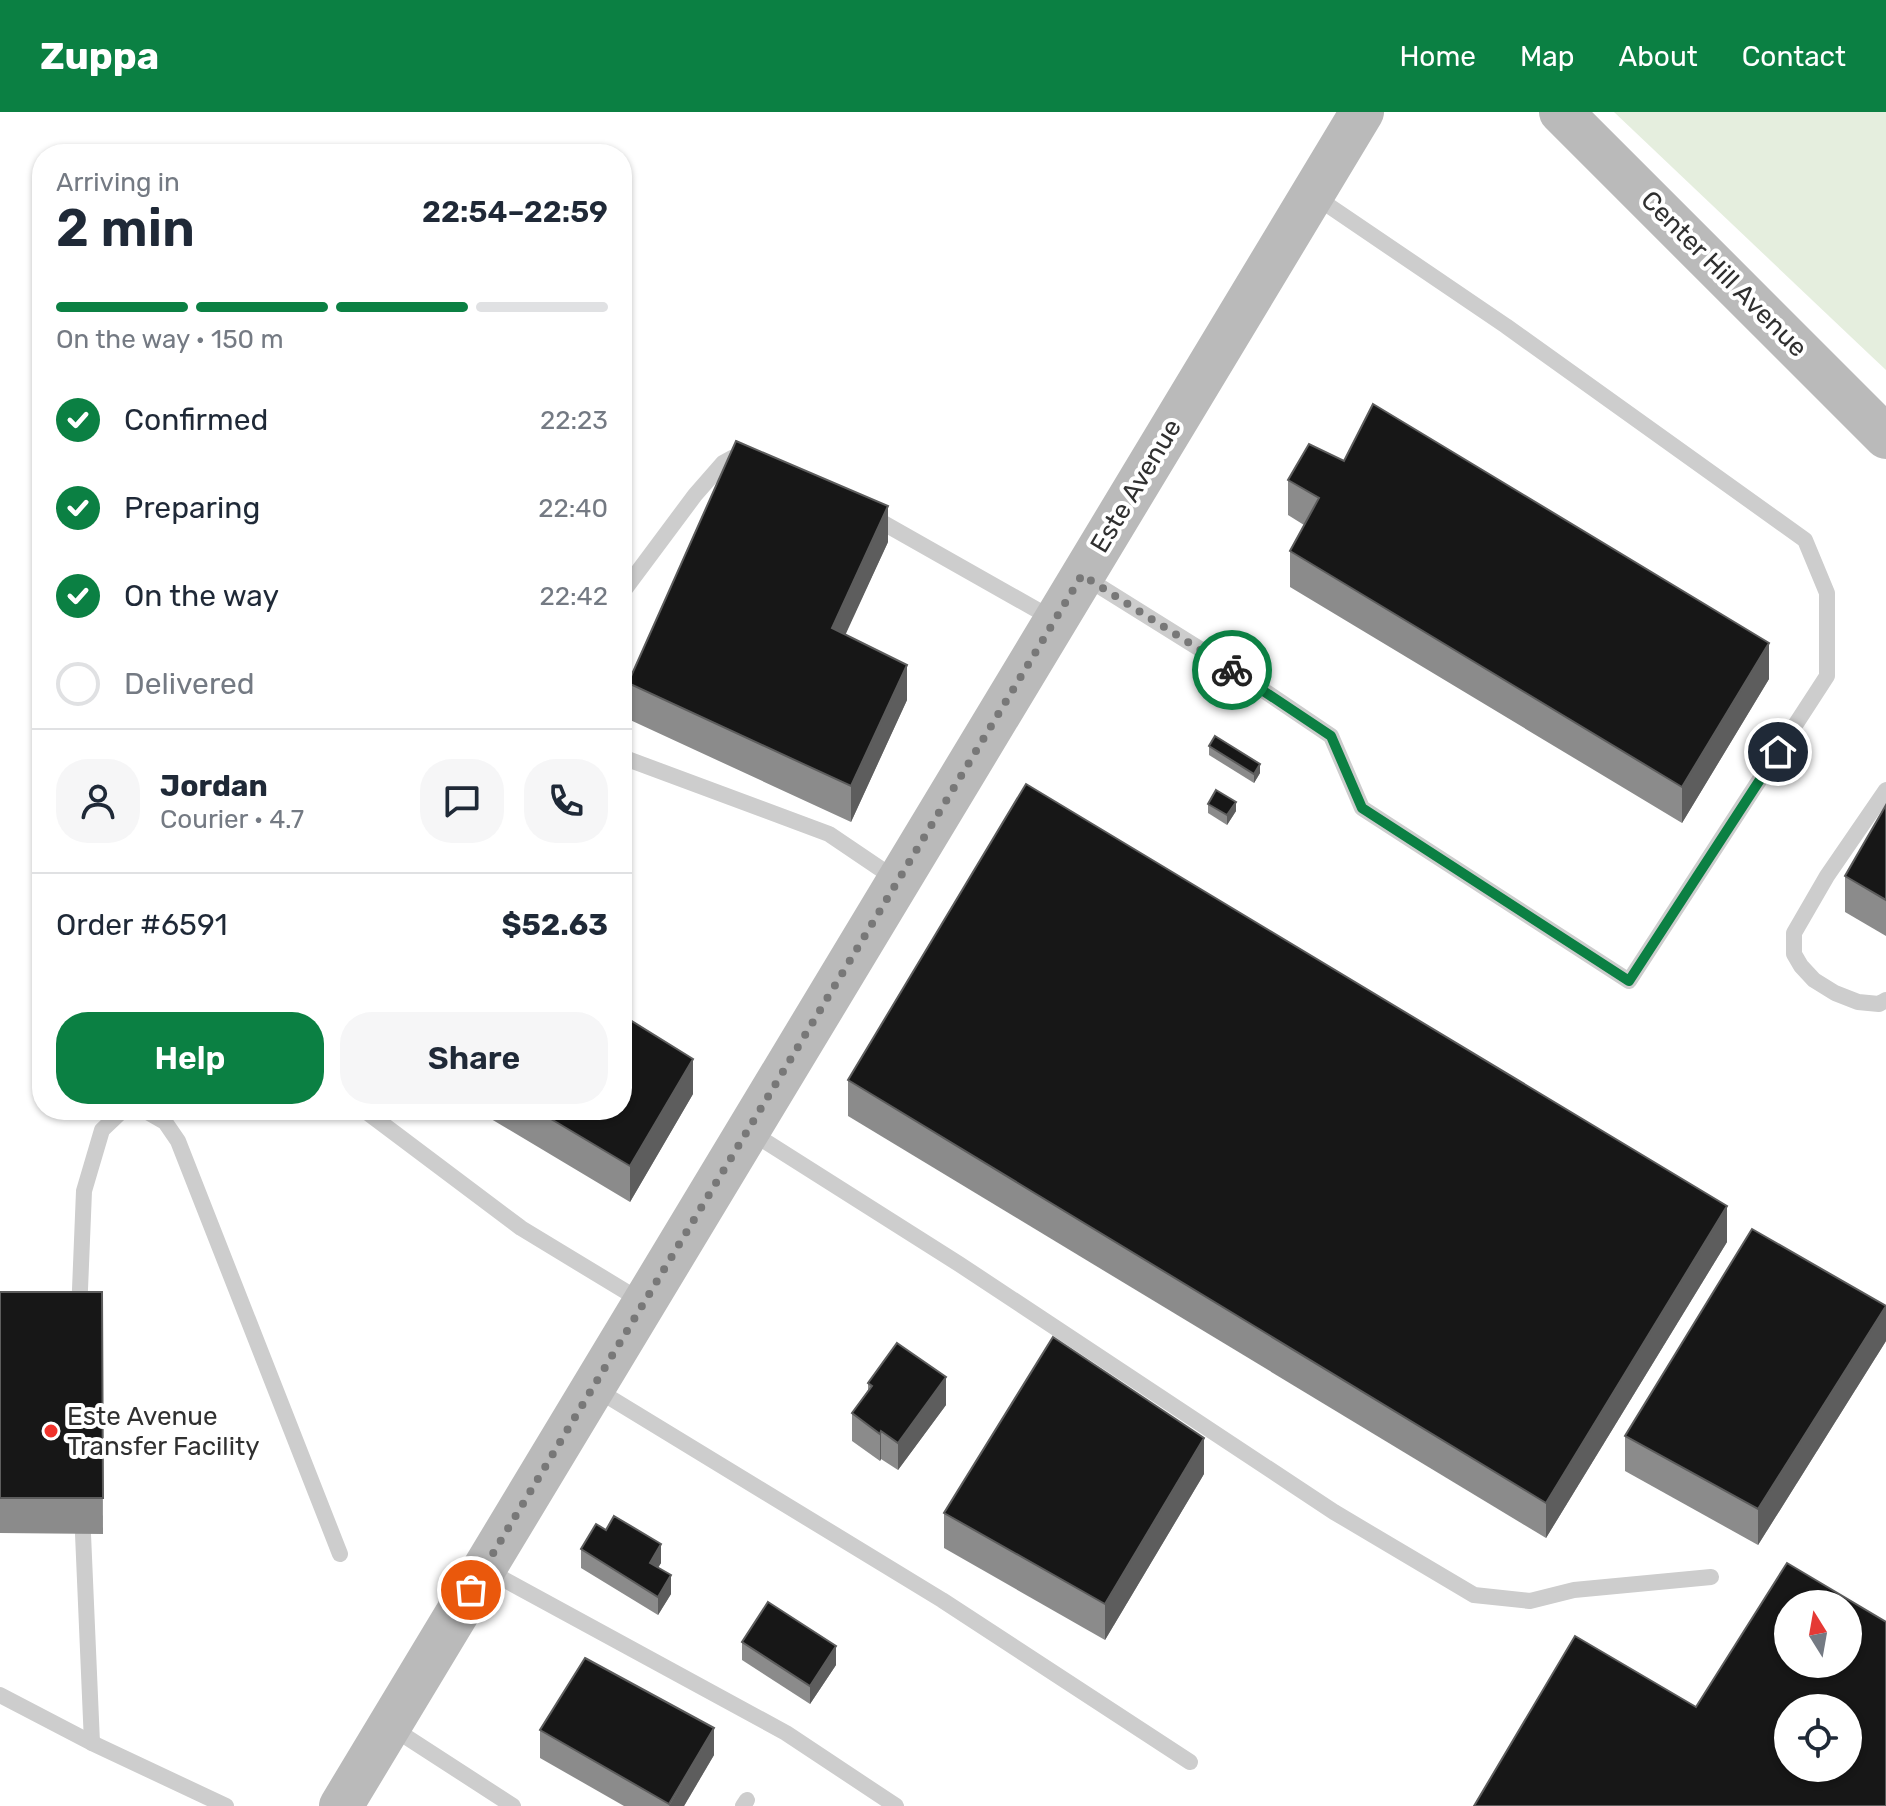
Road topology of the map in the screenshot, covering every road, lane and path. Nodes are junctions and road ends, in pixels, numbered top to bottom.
1 (1362, 112) edge
2 (1561, 112) edge
3 (1313, 195) junction
4 (1886, 437) edge
5 (763, 460) edge
6 (856, 507) edge
7 (1082, 575) junction
8 (632, 580) edge
9 (1054, 620) junction
10 (632, 761) edge
11 (1886, 790) edge
12 (898, 881) junction
13 (1886, 1000) edge
14 (113, 1120) edge
15 (162, 1120) edge
16 (377, 1120) edge
17 (748, 1130) junction
18 (644, 1302) junction
19 (78, 1328) edge
20 (593, 1387) junction
21 (83, 1534) edge
22 (340, 1554) dead end
23 (484, 1568) junction
24 (1711, 1577) dead end
25 (0, 1695) edge
26 (390, 1726) junction
27 (92, 1743) junction
28 (1190, 1762) dead end
29 (226, 1806) edge
30 (341, 1806) edge
31 (513, 1806) edge
32 (896, 1806) edge

1 - 3 street, Este Avenue
2 - 4 street, Center Hill Avenue
3 - 7 street, Este Avenue
3 - 7 lane
5 - 8 lane
6 - 9 lane
7 - 9 street, Este Avenue
9 - 12 street, Este Avenue
10 - 12 lane
11 - 13 lane
12 - 17 street, Este Avenue
14 - 19 lane
15 - 22 lane
16 - 18 lane
17 - 18 street, Este Avenue
17 - 24 lane
18 - 20 street, Este Avenue
20 - 23 street, Este Avenue
20 - 28 lane
21 - 27 lane
23 - 26 street, Este Avenue
23 - 32 lane
25 - 27 lane
26 - 30 street, Este Avenue
26 - 31 lane
27 - 29 lane

